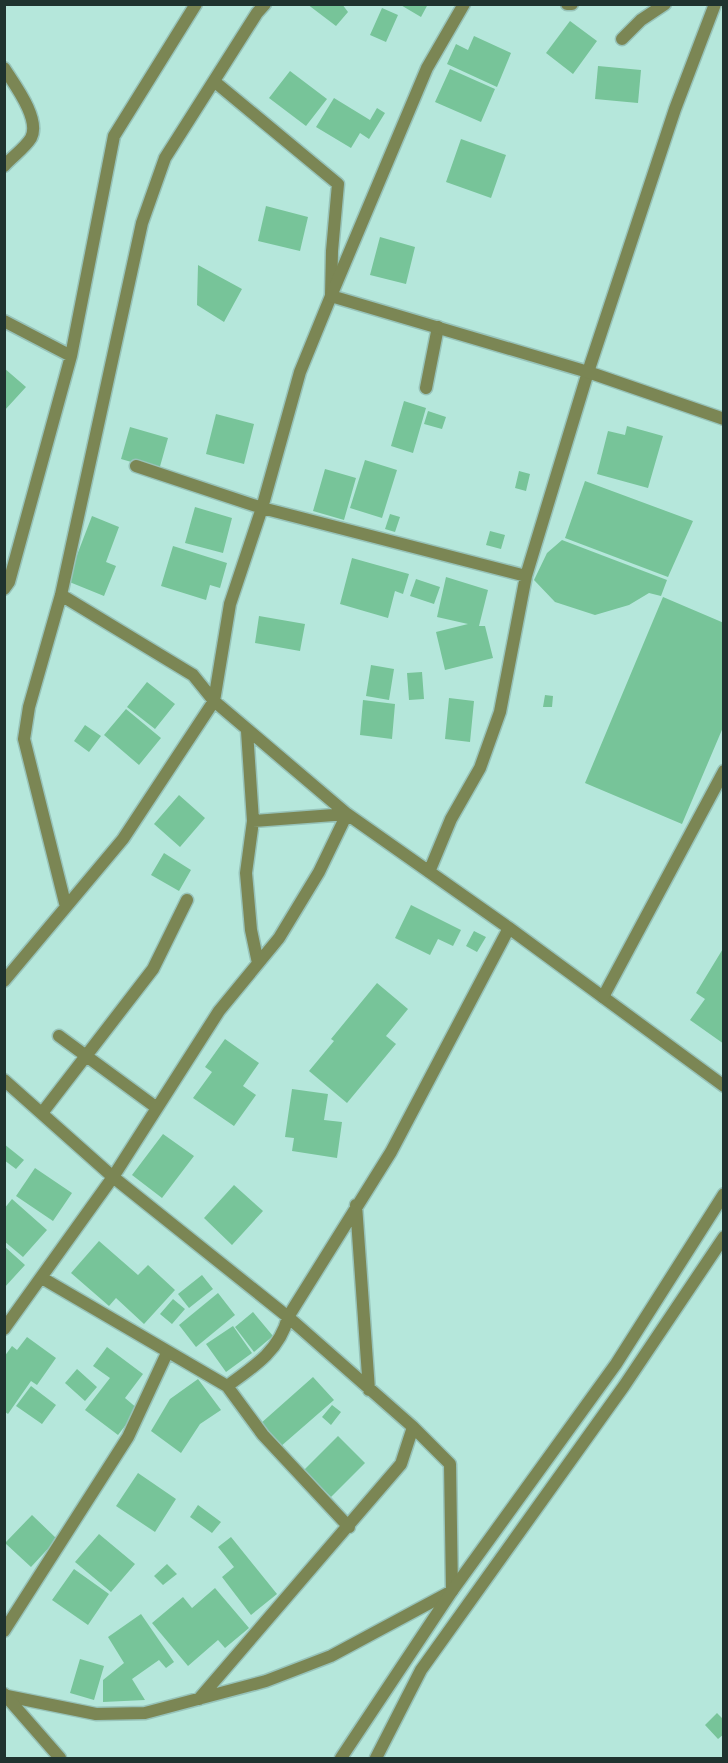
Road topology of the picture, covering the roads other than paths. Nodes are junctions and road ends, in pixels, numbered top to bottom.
1 (196, 4) edge
2 (265, 4) edge
3 (464, 4) edge
4 (567, 4) edge
5 (572, 4) edge
6 (665, 4) edge
7 (715, 4) edge
8 (622, 39) dead end
9 (4, 68) edge
10 (215, 82) junction
11 (4, 166) edge
12 (331, 296) junction
13 (4, 321) edge
14 (438, 327) junction
15 (71, 356) junction
16 (588, 372) junction
17 (426, 388) dead end
18 (723, 419) edge
19 (136, 466) dead end
20 (262, 508) junction
21 (10, 559) edge
22 (526, 576) junction
23 (6, 585) edge
24 (61, 595) junction
25 (214, 702) junction
26 (247, 731) junction
27 (723, 771) edge
28 (347, 814) junction
29 (253, 821) junction
30 (429, 872) junction
31 (187, 900) dead end
32 (66, 907) junction
33 (509, 928) junction
34 (258, 963) junction
35 (4, 981) edge
36 (603, 997) junction
37 (58, 1036) dead end
38 (86, 1056) junction
39 (4, 1080) edge
40 (723, 1086) edge
41 (157, 1108) junction
42 (42, 1113) junction
43 (113, 1177) junction
44 (723, 1194) edge
45 (356, 1205) junction
46 (723, 1237) edge
47 (42, 1278) junction
48 (288, 1317) junction
49 (4, 1329) edge
50 (167, 1353) junction
51 (227, 1386) junction
52 (369, 1390) junction
53 (413, 1427) junction
54 (349, 1527) junction
55 (452, 1591) junction
56 (4, 1631) edge
57 (6, 1695) edge
58 (199, 1699) junction
59 (60, 1758) edge
60 (341, 1758) edge
61 (376, 1758) edge

1 - 15 street
2 - 10 street
3 - 12 street
4 - 5 street
6 - 8 street
7 - 16 street
9 - 11 street
10 - 12 street
10 - 24 street
12 - 14 street
12 - 20 street
13 - 15 street
14 - 16 street
14 - 17 street
15 - 21 street
16 - 18 street
16 - 22 street
19 - 20 street
20 - 22 street
20 - 25 street
21 - 23 street
22 - 30 street
24 - 25 street
24 - 32 street
25 - 26 street
25 - 32 street
26 - 28 street
26 - 29 street
27 - 36 street
28 - 29 street
28 - 30 street
28 - 34 street
29 - 34 street
30 - 33 street
31 - 38 street
32 - 35 street
33 - 36 street
33 - 45 street
34 - 41 street
36 - 40 street
37 - 38 street
38 - 41 street
38 - 42 street
39 - 42 street
41 - 43 street
42 - 43 street
43 - 47 street
43 - 48 street
44 - 55 street
45 - 48 street
45 - 52 street
46 - 61 street
47 - 49 street
47 - 50 street
48 - 51 street
48 - 52 street
50 - 51 street
50 - 56 street
51 - 54 street
52 - 53 street
53 - 54 street
53 - 55 street
54 - 58 street
55 - 58 street
55 - 60 street
57 - 58 street
57 - 59 street

